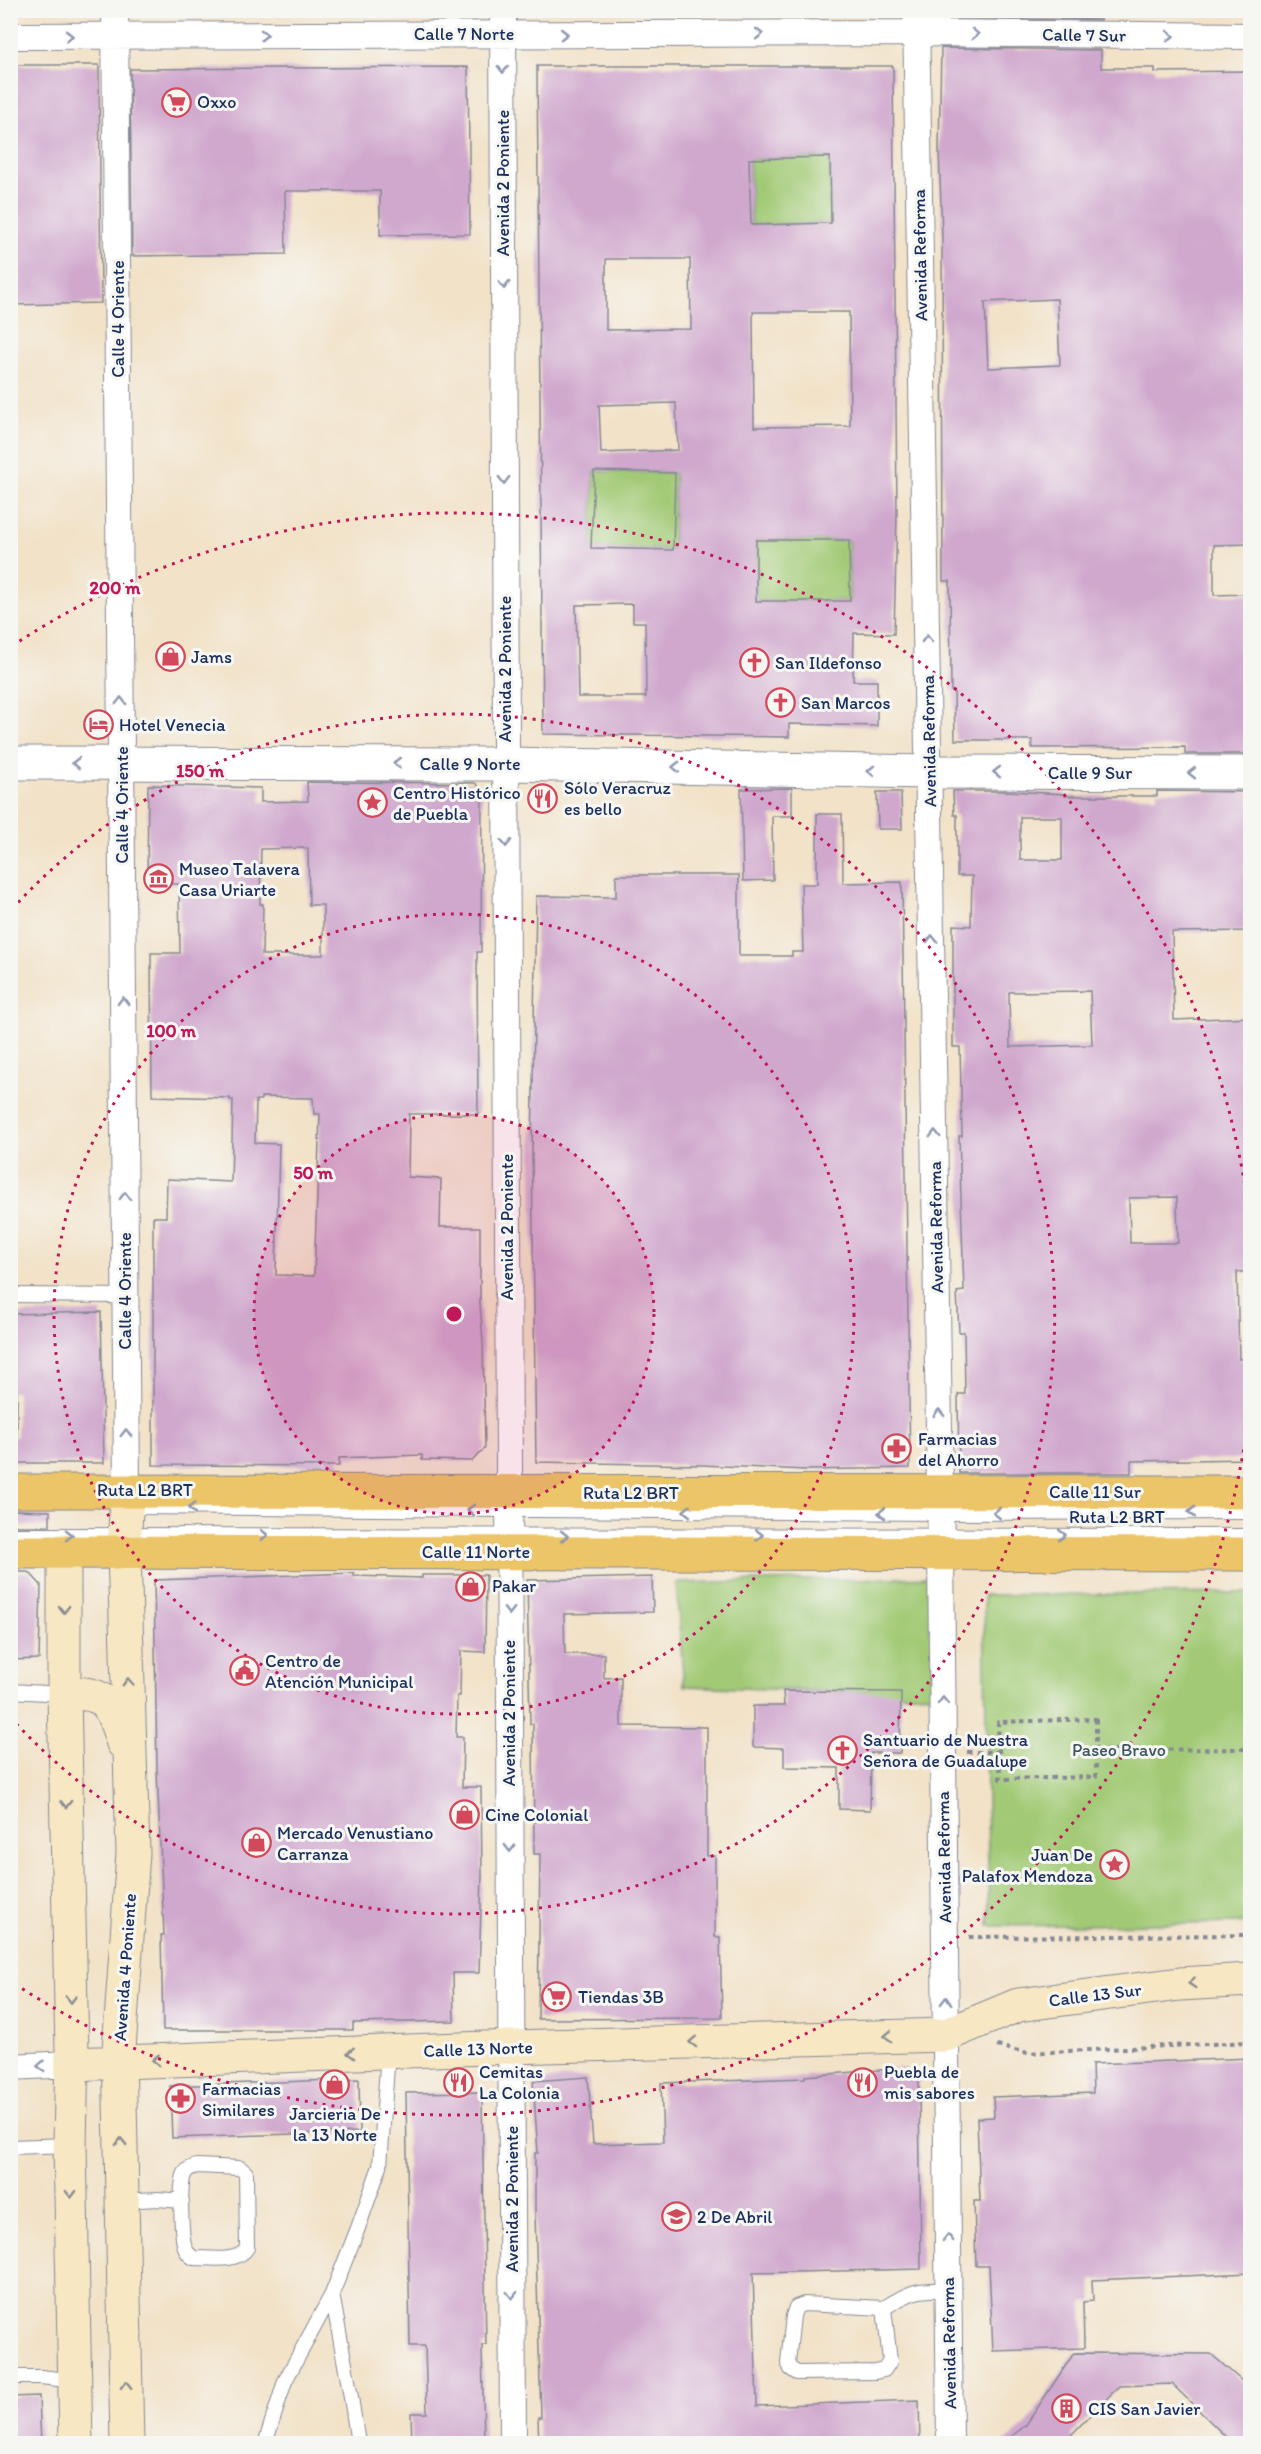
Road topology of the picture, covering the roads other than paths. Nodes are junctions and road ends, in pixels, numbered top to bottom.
1 (503, 22) edge
2 (916, 22) edge
3 (116, 23) edge
4 (10, 36) edge
5 (1251, 36) edge
6 (10, 763) edge
7 (121, 763) junction
8 (506, 764) junction
9 (930, 772) junction
10 (1251, 773) edge
11 (10, 1294) edge
12 (125, 1296) junction
13 (10, 1491) edge
14 (1251, 1492) edge
15 (508, 1501) junction
16 (1251, 1512) edge
17 (123, 1518) junction
18 (941, 1523) junction
19 (10, 1535) edge
20 (1251, 1536) edge
21 (508, 1544) junction
22 (64, 1550) junction
23 (10, 1552) edge
24 (1251, 1554) edge
25 (10, 1691) edge
26 (64, 1694) junction
27 (130, 1762) junction
28 (1251, 1980) edge
29 (946, 2034) junction
30 (511, 2047) junction
31 (388, 2052) junction
32 (119, 2062) junction
33 (72, 2064) junction
34 (10, 2067) edge
35 (70, 2145) junction
36 (10, 2147) edge
37 (122, 2201) junction
38 (182, 2201) junction
39 (949, 2290) junction
40 (332, 2294) junction
41 (884, 2308) junction
42 (10, 2377) edge
43 (75, 2381) junction
44 (76, 2444) edge
45 (127, 2444) edge
46 (265, 2444) edge
47 (357, 2444) edge
48 (513, 2444) edge
49 (950, 2444) edge

1 -> 2 street, Calle 7 Norte
3 -> 1 street, Calle 7 Norte
1 -> 8 street, Avenida 2 Poniente
2 -> 5 street, Calle 7 Sur
9 -> 2 street, Avenida Reforma
4 -> 3 street, Calle 7 Norte
7 -> 3 street, Calle 4 Oriente
7 -> 6 street, Calle 9 Norte
8 -> 7 street, Calle 9 Norte
12 -> 7 street, Calle 4 Oriente
9 -> 8 street, Calle 9 Norte
8 -> 15 street, Avenida 2 Poniente
10 -> 9 street, Calle 9 Sur
18 -> 9 street, Avenida Reforma
11 - 12 lane
17 -> 12 street, Calle 4 Oriente
13 - 17 main road, Calle 11 Norte
14 - 18 main road, Calle 11 Sur
15 -> 17 main road, Calle 11 Norte
18 -> 15 main road, Calle 11 Norte
15 - 21 street, Avenida 2 Poniente
16 -> 18 lane, Ruta L2 BRT
19 -> 17 lane
17 -> 21 main road, Calle 11 Norte
17 - 22 main road, Calle 11 Norte
27 -> 17 main road, Avenida 4 Poniente
18 -> 20 lane, Ruta L2 BRT
21 -> 18 main road, Calle 11 Norte
18 - 24 main road
29 -> 18 street, Avenida Reforma
21 -> 30 street, Avenida 2 Poniente
22 - 23 main road, Calle 11 Norte
22 -> 26 main road
25 - 26 lane
26 - 27 main road
26 -> 33 main road
27 - 32 main road, Avenida 4 Poniente
28 -> 29 main road, Calle 13 Sur
29 -> 30 main road, Calle 13 Norte
39 -> 29 street, Avenida Reforma
30 - 31 main road, Calle 13 Norte
30 -> 48 street, Avenida 2 Poniente
31 -> 32 main road, Calle 13 Norte
31 - 40 lane
32 - 33 main road, Calle 13 Norte
37 -> 32 main road, Avenida 4 Poniente
33 -> 34 street, Calle 13 Norte
33 - 35 main road
35 - 36 lane
35 -> 43 main road
37 - 38 lane
45 -> 37 main road, Avenida 4 Poniente
38 - 38 lane
39 - 41 lane
39 - 49 street, Avenida Reforma
40 - 46 lane
40 - 47 lane
41 - 41 lane
42 - 43 lane
43 - 44 main road

